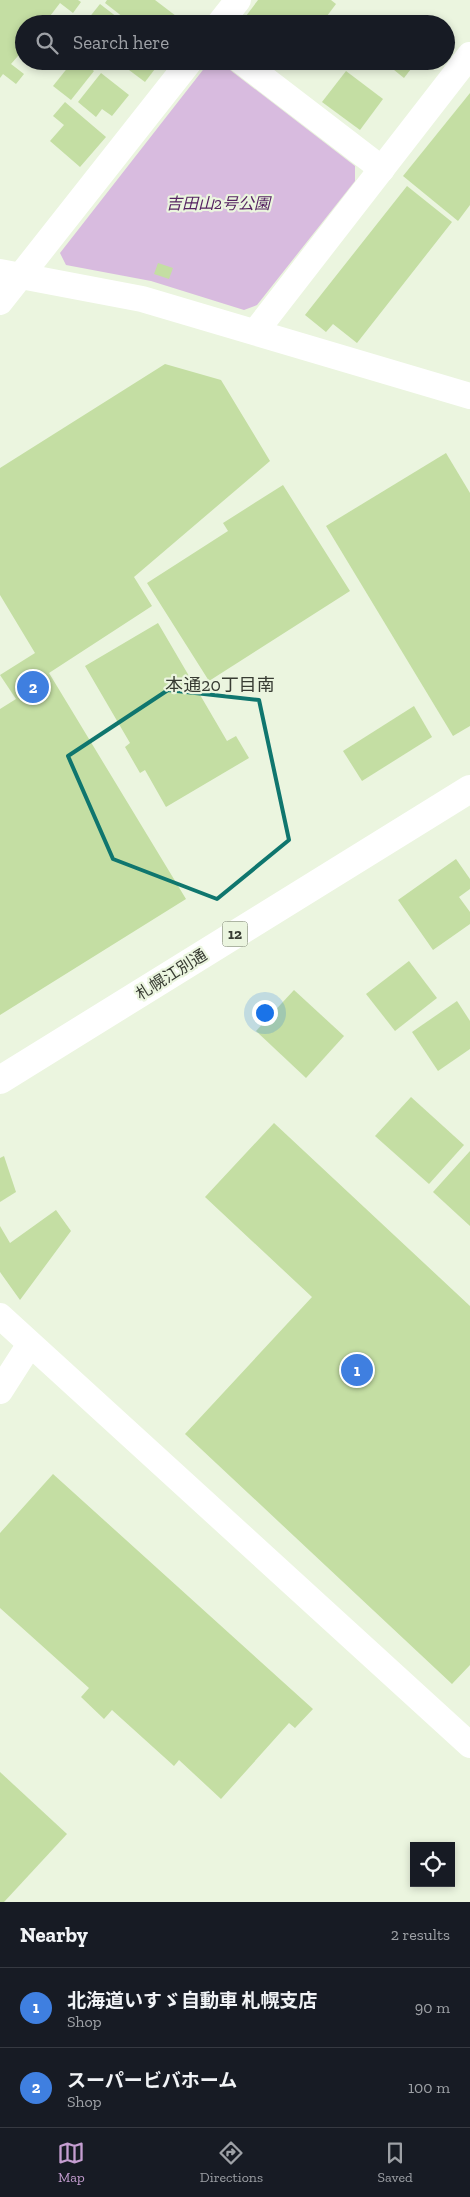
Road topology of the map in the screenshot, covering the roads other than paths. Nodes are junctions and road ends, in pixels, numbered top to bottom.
1 (238, 0) edge
2 (226, 15) edge
3 (470, 55) edge
4 (182, 70) edge
5 (253, 70) edge
6 (382, 169) junction
7 (10, 274) edge
8 (0, 302) edge
9 (256, 332) junction
10 (470, 396) edge
11 (470, 789) edge
12 (0, 1080) edge
13 (0, 1316) edge
14 (30, 1344) junction
15 (0, 1391) edge
16 (470, 1745) edge

1 - 2 street
3 - 6 street
4 - 7 street
5 - 6 street
6 - 9 street
7 - 8 street
7 - 9 street
9 - 10 street
11 - 12 highway, 札幌江別通 / 12
13 - 14 street
14 - 15 street
14 - 16 street

